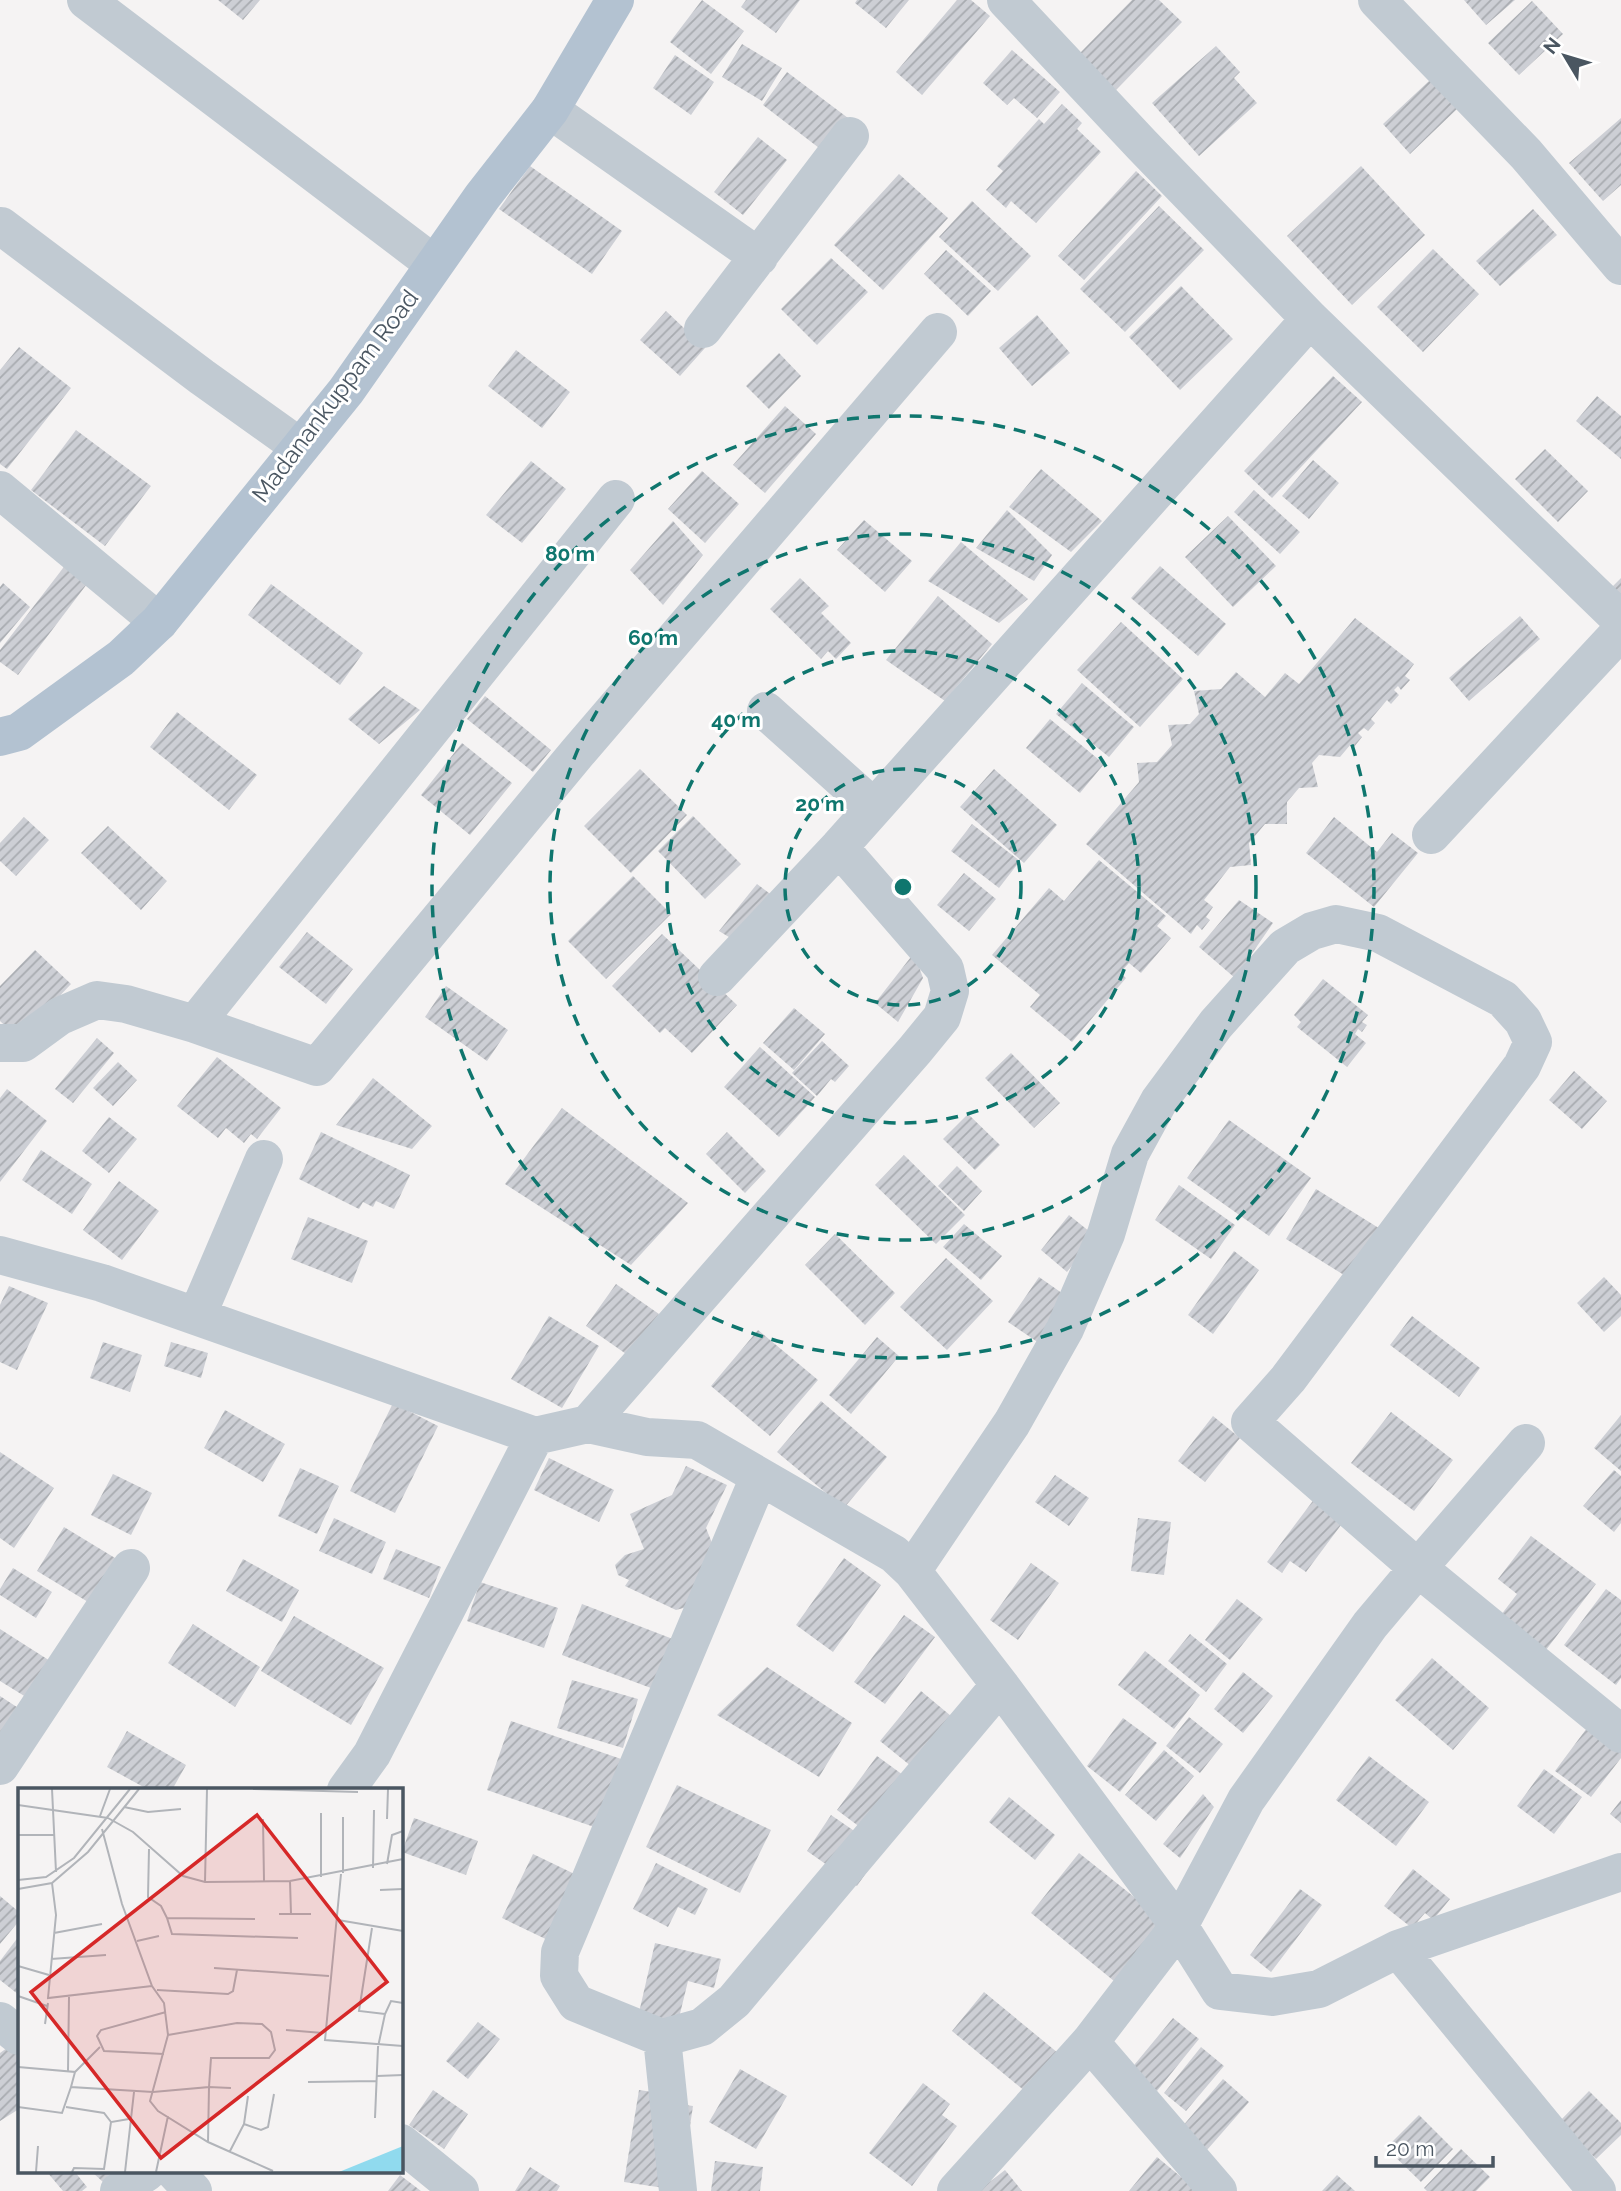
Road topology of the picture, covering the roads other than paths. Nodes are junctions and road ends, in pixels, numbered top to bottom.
1 (86, 0) edge
2 (615, 0) edge
3 (1377, 0) edge
4 (1012, 2) edge
5 (550, 110) junction
6 (850, 135) dead end
7 (1, 226) edge
8 (759, 257) junction
9 (434, 264) junction
10 (1621, 266) edge
11 (1310, 319) junction
12 (703, 329) dead end
13 (938, 332) dead end
14 (300, 447) junction
15 (0, 490) edge
16 (616, 499) dead end
17 (1621, 620) edge
18 (159, 622) junction
19 (1621, 631) edge
20 (766, 712) dead end
21 (0, 737) edge
22 (873, 807) junction
23 (1431, 835) dead end
24 (839, 847) junction
25 (717, 977) dead end
26 (195, 1024) junction
27 (0, 1043) edge
28 (264, 1159) dead end
29 (0, 1255) edge
30 (198, 1316) junction
31 (588, 1424) junction
32 (535, 1436) junction
33 (1526, 1443) dead end
34 (759, 1477) junction
35 (131, 1568) dead end
36 (1418, 1568) junction
37 (912, 1571) junction
38 (1000, 1685) junction
39 (1621, 1734) edge
40 (0, 1766) edge
41 (347, 1788) edge
42 (1621, 1872) edge
43 (1179, 1926) junction
44 (1398, 1949) junction
45 (0, 2021) edge
46 (18, 2035) edge
47 (662, 2038) junction
48 (1090, 2042) junction
49 (402, 2144) edge
50 (144, 2174) edge
51 (177, 2174) edge
52 (119, 2191) edge
53 (193, 2191) edge
54 (460, 2191) edge
55 (678, 2191) edge
56 (956, 2191) edge
57 (1218, 2191) edge
58 (1597, 2191) edge

1 - 9 street
2 - 5 main road, Madanankuppam Road
3 - 10 street
4 - 11 street
5 - 8 street
5 - 9 main road, Madanankuppam Road
6 - 8 street
7 - 14 street
8 - 12 street
9 - 14 main road, Madanankuppam Road
11 - 17 street
11 - 22 street
13 - 26 street
14 - 18 main road, Madanankuppam Road
15 - 18 street
16 - 26 street
18 - 21 main road, Madanankuppam Road
19 - 23 street
20 - 22 street
22 - 24 street
24 - 25 street
24 - 31 street
26 - 27 street
28 - 30 street
29 - 30 street
30 - 32 street
31 - 32 street
31 - 34 street
32 - 41 street
33 - 36 street
34 - 37 street
34 - 47 street
35 - 40 street
36 - 37 street
36 - 39 street
36 - 43 street
37 - 38 street
38 - 43 street
38 - 47 street
42 - 44 street
43 - 44 street
43 - 48 street
44 - 58 street
45 - 46 street
47 - 55 street
48 - 56 street
48 - 57 street
49 - 54 street
50 - 52 street
51 - 53 street

